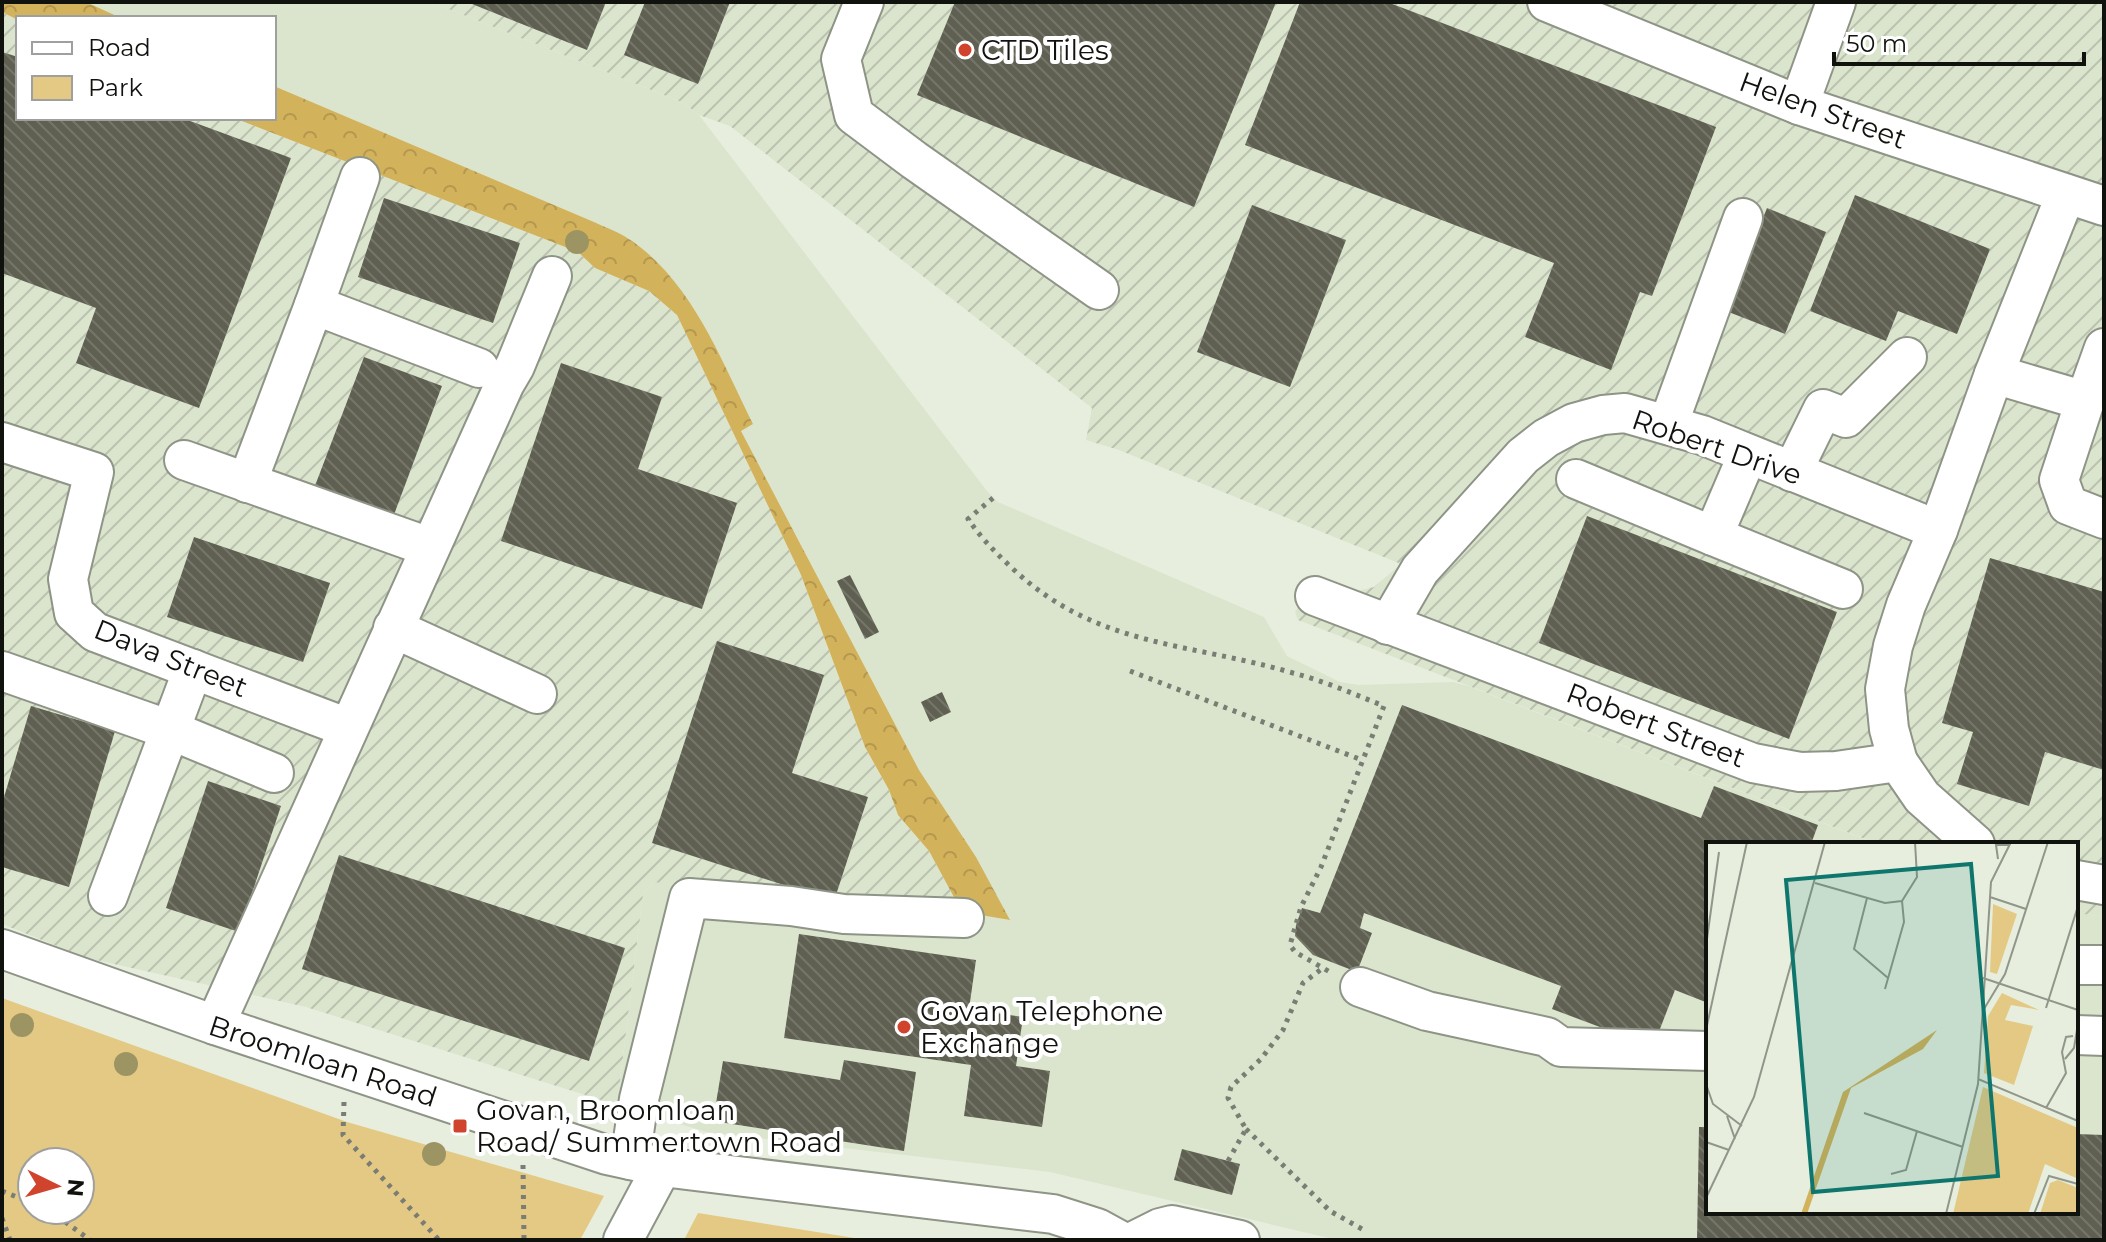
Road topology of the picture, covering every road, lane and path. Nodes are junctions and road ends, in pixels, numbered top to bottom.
1 (864, 2) edge
2 (1547, 2) edge
3 (1835, 2) edge
4 (1799, 105) junction
5 (360, 177) dead end
6 (2066, 194) junction
7 (2104, 206) edge
8 (1743, 218) dead end
9 (552, 276) dead end
10 (1099, 290) dead end
11 (314, 305) junction
12 (2104, 348) edge
13 (1907, 357) dead end
14 (1994, 374) junction
15 (492, 375) junction
16 (2085, 401) junction
17 (1668, 425) junction
18 (2, 442) edge
19 (1748, 454) junction
20 (184, 460) dead end
21 (1792, 472) junction
22 (1576, 479) dead end
23 (247, 483) junction
24 (993, 498) dead end
25 (2104, 519) edge
26 (1938, 530) junction
27 (1713, 536) junction
28 (429, 547) junction
29 (1843, 589) dead end
30 (1315, 596) dead end
31 (1388, 625) junction
32 (393, 628) junction
33 (193, 669) junction
34 (2, 671) edge
35 (1130, 671) dead end
36 (537, 694) dead end
37 (348, 728) junction
38 (170, 730) junction
39 (1362, 760) junction
40 (1898, 762) junction
41 (274, 773) dead end
42 (1973, 842) edge
43 (2078, 880) edge
44 (2104, 885) edge
45 (108, 896) dead end
46 (964, 918) dead end
47 (2, 949) edge
48 (2078, 965) edge
49 (2104, 965) edge
50 (1323, 968) junction
51 (1360, 987) joint
52 (215, 1025) junction
53 (2078, 1035) edge
54 (2104, 1036) edge
55 (1706, 1051) edge
56 (346, 1069) junction
57 (522, 1127) junction
58 (1246, 1129) junction
59 (1228, 1161) dead end
60 (646, 1163) junction
61 (2, 1218) edge
62 (71, 1226) edge
63 (1362, 1229) dead end
64 (10, 1240) edge
65 (90, 1240) edge
66 (439, 1240) edge
67 (524, 1240) edge
68 (623, 1240) edge
69 (1119, 1240) edge
70 (1136, 1240) edge
71 (1240, 1240) edge

1 - 10 street
2 - 4 street, Helen Street
3 - 4 street
4 - 6 street, Helen Street
5 - 11 street
6 - 7 street, Helen Street
6 - 14 street
8 - 17 street
9 - 15 street
11 - 15 street
11 - 23 street
12 - 16 street
13 - 21 street
14 - 16 street
14 - 26 street
15 - 28 street
16 - 25 street
17 - 19 street, Robert Drive
17 - 31 street, Robert Drive
18 - 33 street, Dava Street
19 - 21 street, Robert Drive
19 - 27 street
20 - 23 street
21 - 26 street, Robert Drive
22 - 27 street
23 - 28 street
24 - 39 path
26 - 40 street
27 - 29 street
28 - 32 street
30 - 31 street, Robert Street
31 - 40 street, Robert Street
32 - 36 street
32 - 37 street
33 - 37 street, Dava Street
33 - 38 street
34 - 38 street
35 - 39 path
37 - 52 street
38 - 41 street
38 - 45 street
39 - 50 path
40 - 42 street
43 - 44 street
46 - 60 street
47 - 52 street, Broomloan Road
48 - 49 street
50 - 51 path
50 - 58 path
51 - 55 street
52 - 56 street, Broomloan Road
53 - 54 street
56 - 57 street, Broomloan Road
56 - 66 path
57 - 60 street, Broomloan Road
57 - 67 path
58 - 59 path
58 - 63 path
60 - 68 street
60 - 69 street, Broomloan Road
61 - 64 path
62 - 65 path
70 - 71 street

